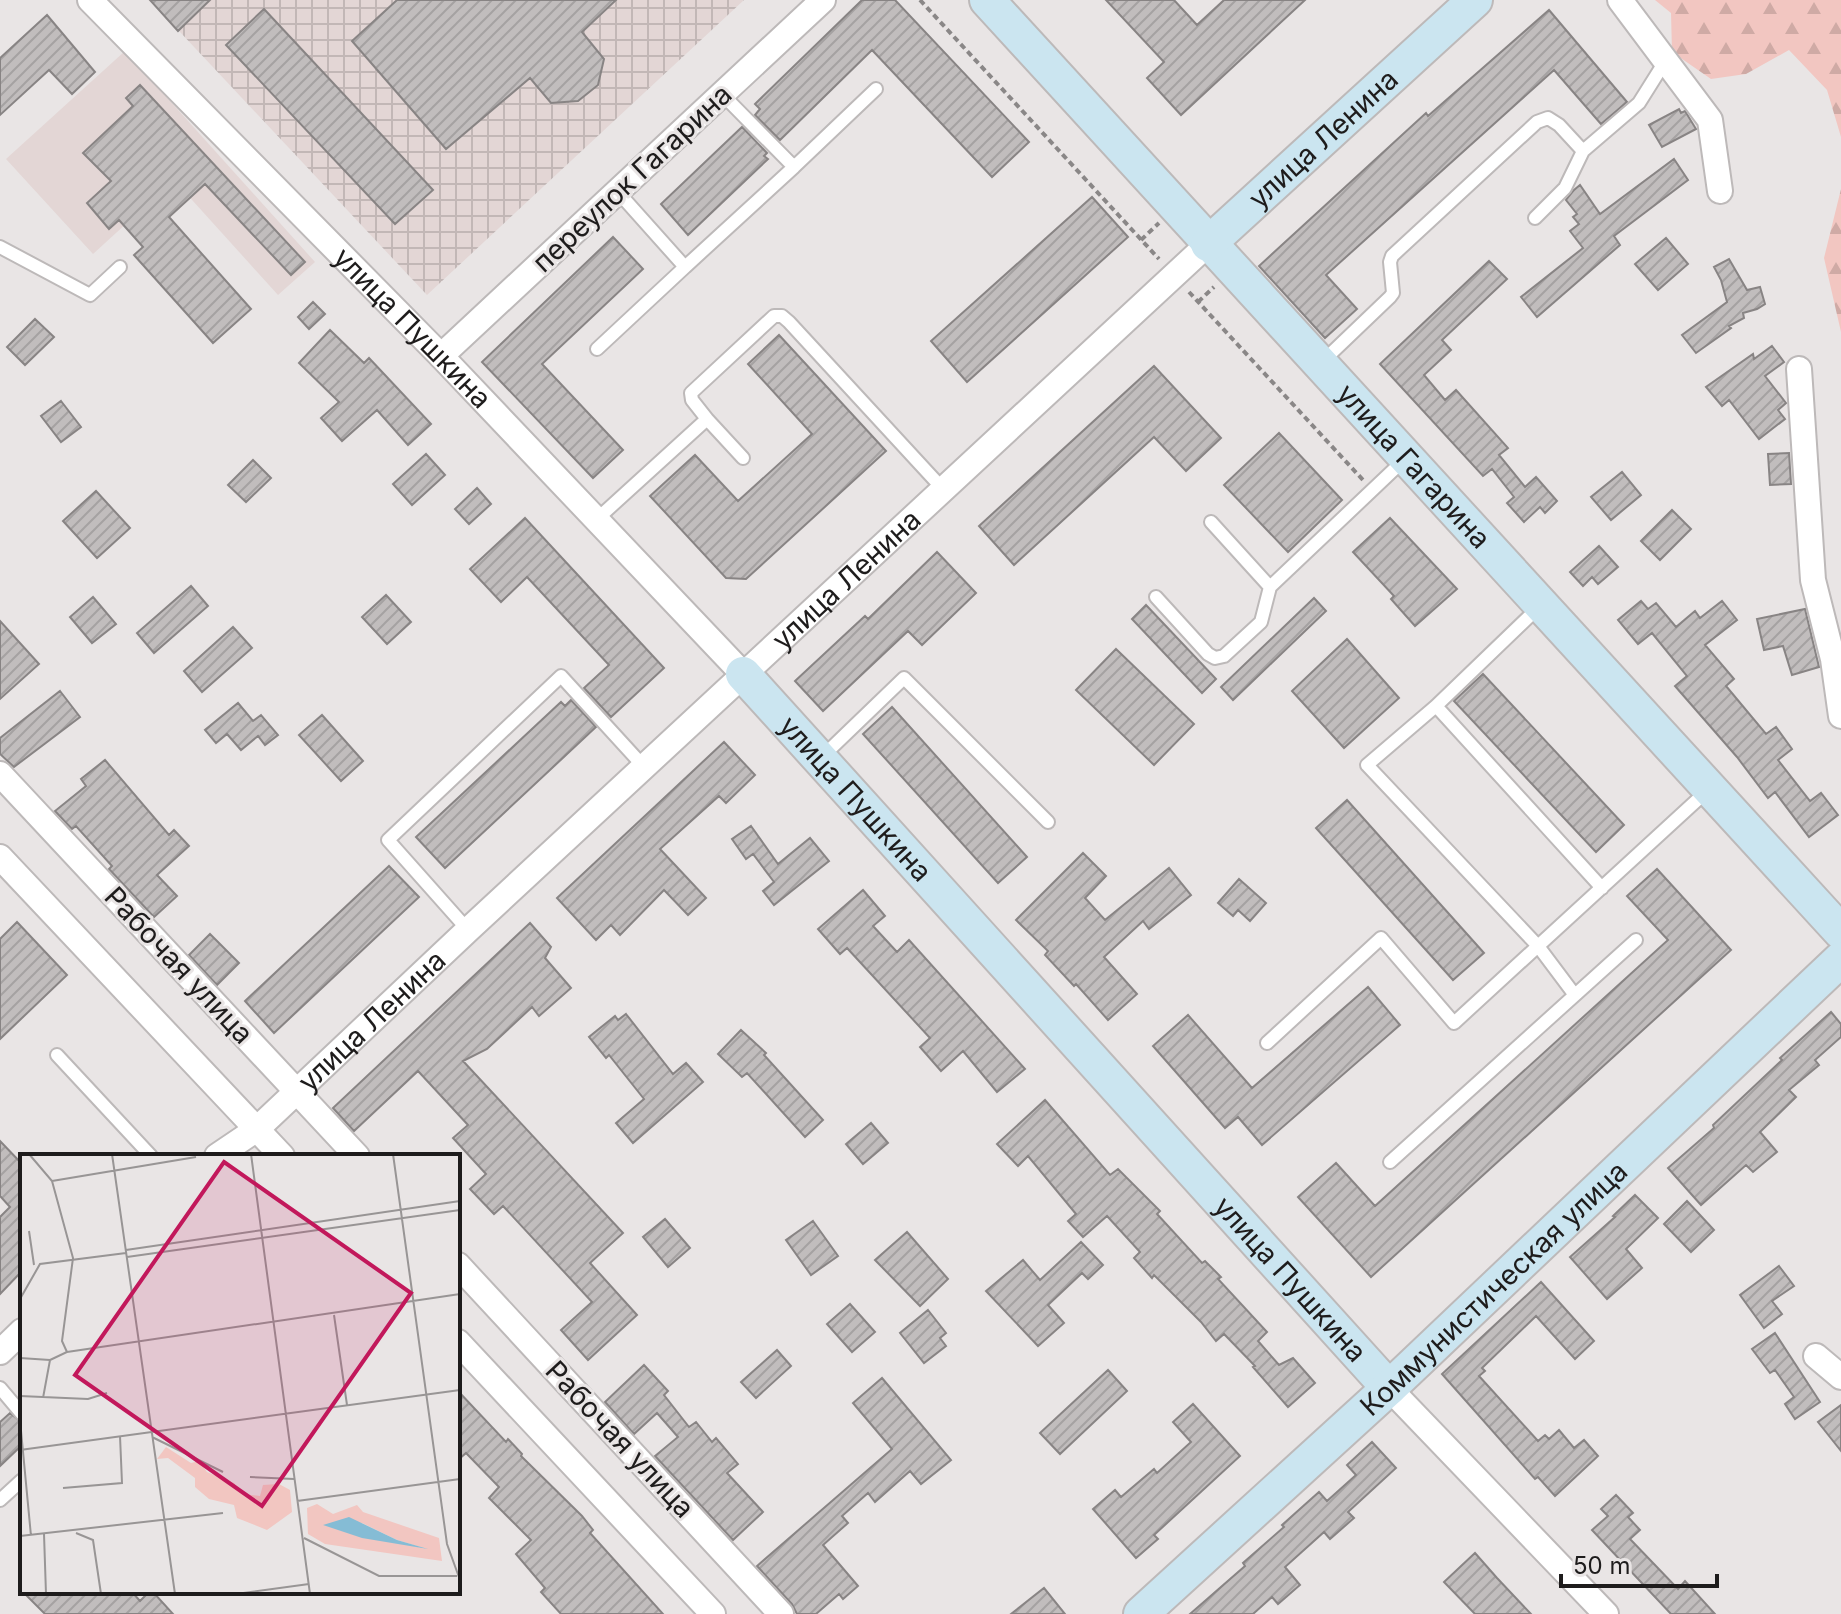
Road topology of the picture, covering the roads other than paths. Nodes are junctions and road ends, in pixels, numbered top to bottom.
1 (90, 0) edge
2 (823, 0) edge
3 (1475, 0) edge
4 (1620, 0) edge
5 (999, 4) edge
6 (1666, 60) junction
7 (876, 89) dead end
8 (721, 93) junction
9 (1583, 151) junction
10 (794, 167) junction
11 (1720, 191) dead end
12 (618, 192) junction
13 (1535, 218) dead end
14 (1208, 244) junction
15 (0, 247) edge
16 (120, 267) dead end
17 (685, 267) junction
18 (597, 349) dead end
19 (441, 356) junction
20 (1319, 365) junction
21 (1799, 369) dead end
22 (707, 419) junction
23 (743, 458) dead end
24 (1405, 459) junction
25 (943, 489) junction
26 (596, 520) junction
27 (1211, 522) dead end
28 (1270, 587) junction
29 (1156, 597) dead end
30 (1540, 606) junction
31 (743, 674) junction
32 (1436, 706) junction
33 (1841, 716) edge
34 (820, 759) junction
35 (645, 768) junction
36 (0, 774) edge
37 (1710, 789) junction
38 (1048, 822) dead end
39 (0, 857) edge
40 (1602, 888) junction
41 (468, 930) junction
42 (1841, 932) edge
43 (1636, 940) dead end
44 (1538, 946) junction
45 (1841, 959) edge
46 (1574, 994) junction
47 (1267, 1043) dead end
48 (57, 1055) dead end
49 (297, 1091) junction
50 (257, 1129) junction
51 (149, 1154) edge
52 (220, 1154) edge
53 (280, 1154) edge
54 (355, 1154) edge
55 (1390, 1162) dead end
56 (460, 1267) edge
57 (20, 1333) edge
58 (460, 1344) edge
59 (0, 1352) edge
60 (1816, 1356) dead end
61 (1841, 1377) edge
62 (0, 1388) edge
63 (1389, 1388) junction
64 (20, 1412) edge
65 (20, 1482) edge
66 (0, 1500) edge
67 (713, 1614) edge
68 (781, 1614) edge
69 (1141, 1614) edge
70 (1606, 1614) edge

1 - 19 street, улица Пушкина
2 - 8 street, переулок Гагарина
3 - 14 street, улица Ленина
4 - 6 street
5 - 14 street, улица Гагарина
6 - 9 lane
6 - 11 street
7 - 10 lane
8 - 10 lane
8 - 12 street, переулок Гагарина
9 - 13 lane
9 - 20 lane
10 - 17 lane
12 - 17 lane
12 - 19 street, переулок Гагарина
14 - 20 street, улица Гагарина
14 - 25 street, улица Ленина
15 - 16 lane
17 - 18 lane
19 - 26 street, улица Пушкина
20 - 24 street, улица Гагарина
21 - 33 street
22 - 23 lane
22 - 25 lane
22 - 26 lane
24 - 28 lane
24 - 30 street, улица Гагарина
25 - 31 street, улица Ленина
26 - 31 street, улица Пушкина
27 - 28 lane
28 - 29 lane
30 - 32 lane
30 - 37 street, улица Гагарина
31 - 34 street, улица Пушкина
31 - 35 street, улица Ленина
32 - 40 lane
32 - 44 lane
34 - 38 lane
34 - 63 street, улица Пушкина
35 - 41 street, улица Ленина
35 - 41 lane
36 - 49 street, Рабочая улица
37 - 40 lane
37 - 42 street, улица Гагарина
39 - 50 street, Рабочая улица
40 - 44 lane
41 - 49 street, улица Ленина
43 - 46 lane
44 - 46 lane
44 - 47 lane
45 - 63 street, Коммунистическая улица
46 - 55 lane
48 - 51 lane
49 - 50 street, улица Ленина
49 - 54 street, Рабочая улица
50 - 52 street, улица Ленина
50 - 53 street, Рабочая улица
56 - 68 street, Рабочая улица
57 - 59 street
58 - 67 street, Рабочая улица
60 - 61 street
62 - 64 lane
63 - 69 street, Коммунистическая улица
63 - 70 street, улица Пушкина
65 - 66 lane

